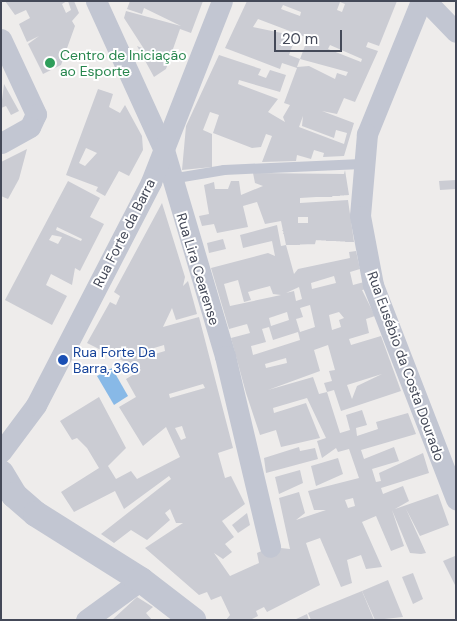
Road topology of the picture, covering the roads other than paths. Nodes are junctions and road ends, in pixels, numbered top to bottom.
1 (96, 1) edge
2 (222, 1) edge
3 (421, 1) edge
4 (426, 1) edge
5 (456, 32) edge
6 (1, 39) edge
7 (1, 143) edge
8 (164, 150) junction
9 (362, 164) junction
10 (172, 179) junction
11 (1, 452) edge
12 (1, 474) edge
13 (456, 499) edge
14 (270, 547) dead end
15 (141, 580) junction
16 (86, 620) edge
17 (193, 620) edge

1 - 8 street, Rua Lira Cearense
2 - 8 street, Rua Forte da Barra
3 - 9 street, Rua Eusébio da Costa Dourado
4 - 5 street
6 - 7 street
8 - 10 street, Rua Lira Cearense
8 - 11 street, Rua Forte da Barra
9 - 10 lane
9 - 13 street, Rua Eusébio da Costa Dourado
10 - 14 street, Rua Lira Cearense
12 - 15 street
15 - 16 street
15 - 17 street

